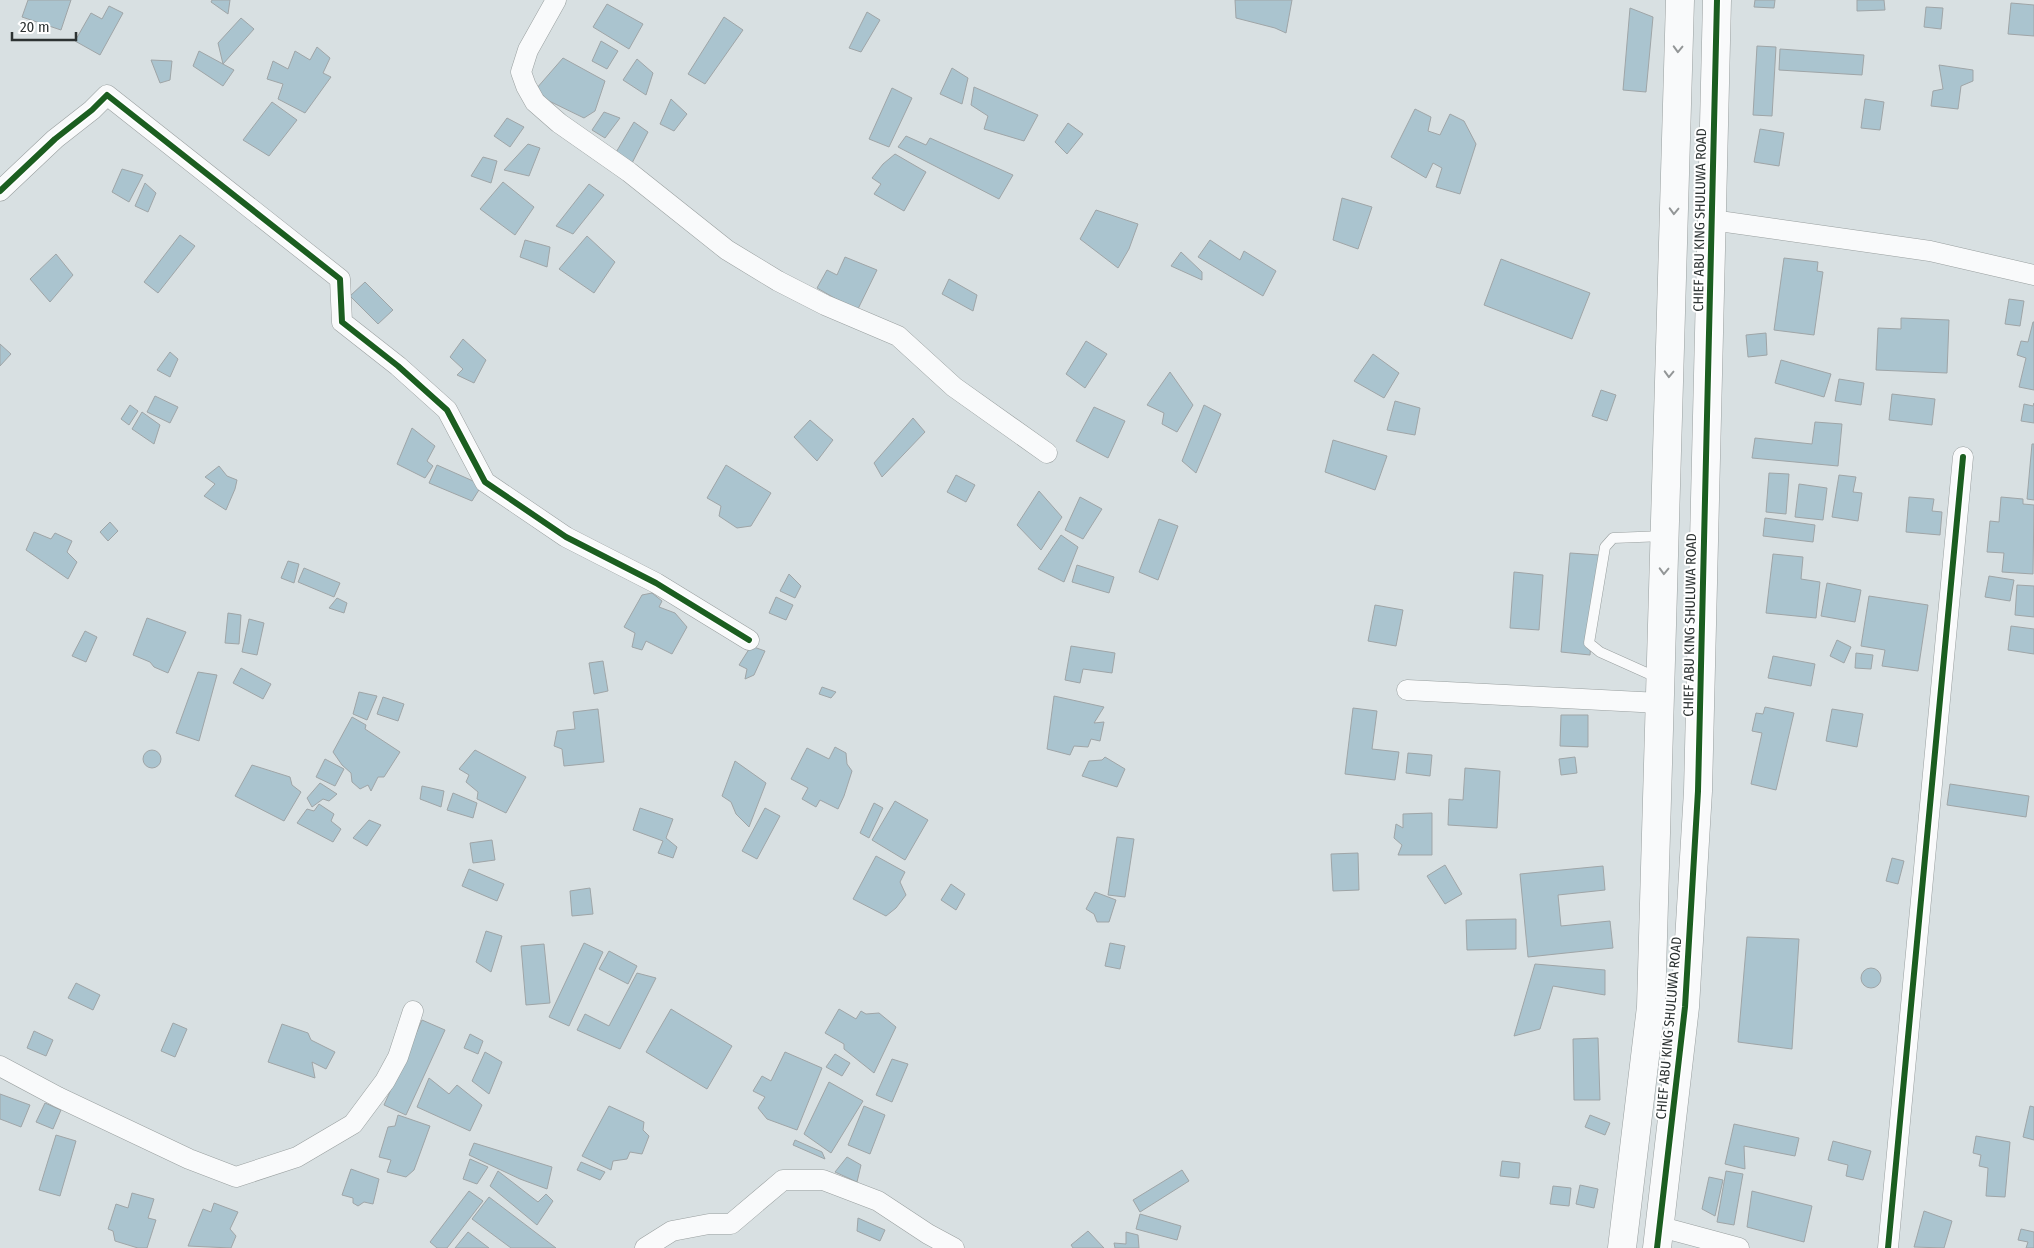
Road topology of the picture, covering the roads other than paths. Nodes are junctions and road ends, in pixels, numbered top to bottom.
1 (556, 0) edge
2 (1680, 0) edge
3 (1717, 0) edge
4 (0, 191) edge
5 (1712, 220) junction
6 (2034, 276) edge
7 (1047, 453) dead end
8 (1963, 457) dead end
9 (1665, 536) junction
10 (749, 640) dead end
11 (1407, 690) dead end
12 (1660, 691) junction
13 (1658, 786) junction
14 (1698, 791) junction
15 (413, 1011) dead end
16 (0, 1066) edge
17 (1659, 1237) edge
18 (645, 1248) edge
19 (954, 1248) edge
20 (1622, 1248) edge
21 (1739, 1248) edge
22 (1888, 1248) edge

1 - 7 street
2 -> 9 street
3 - 5 street, CHIEF ABU KING SHULUWA ROAD
4 - 10 street
5 - 6 street
5 - 14 street, CHIEF ABU KING SHULUWA ROAD
8 - 22 street
9 -> 12 street
9 - 12 lane
11 - 12 street
12 - 13 street
13 - 14 street
13 - 20 street
14 - 17 street, CHIEF ABU KING SHULUWA ROAD
15 - 16 street
17 - 21 street
18 - 19 street

